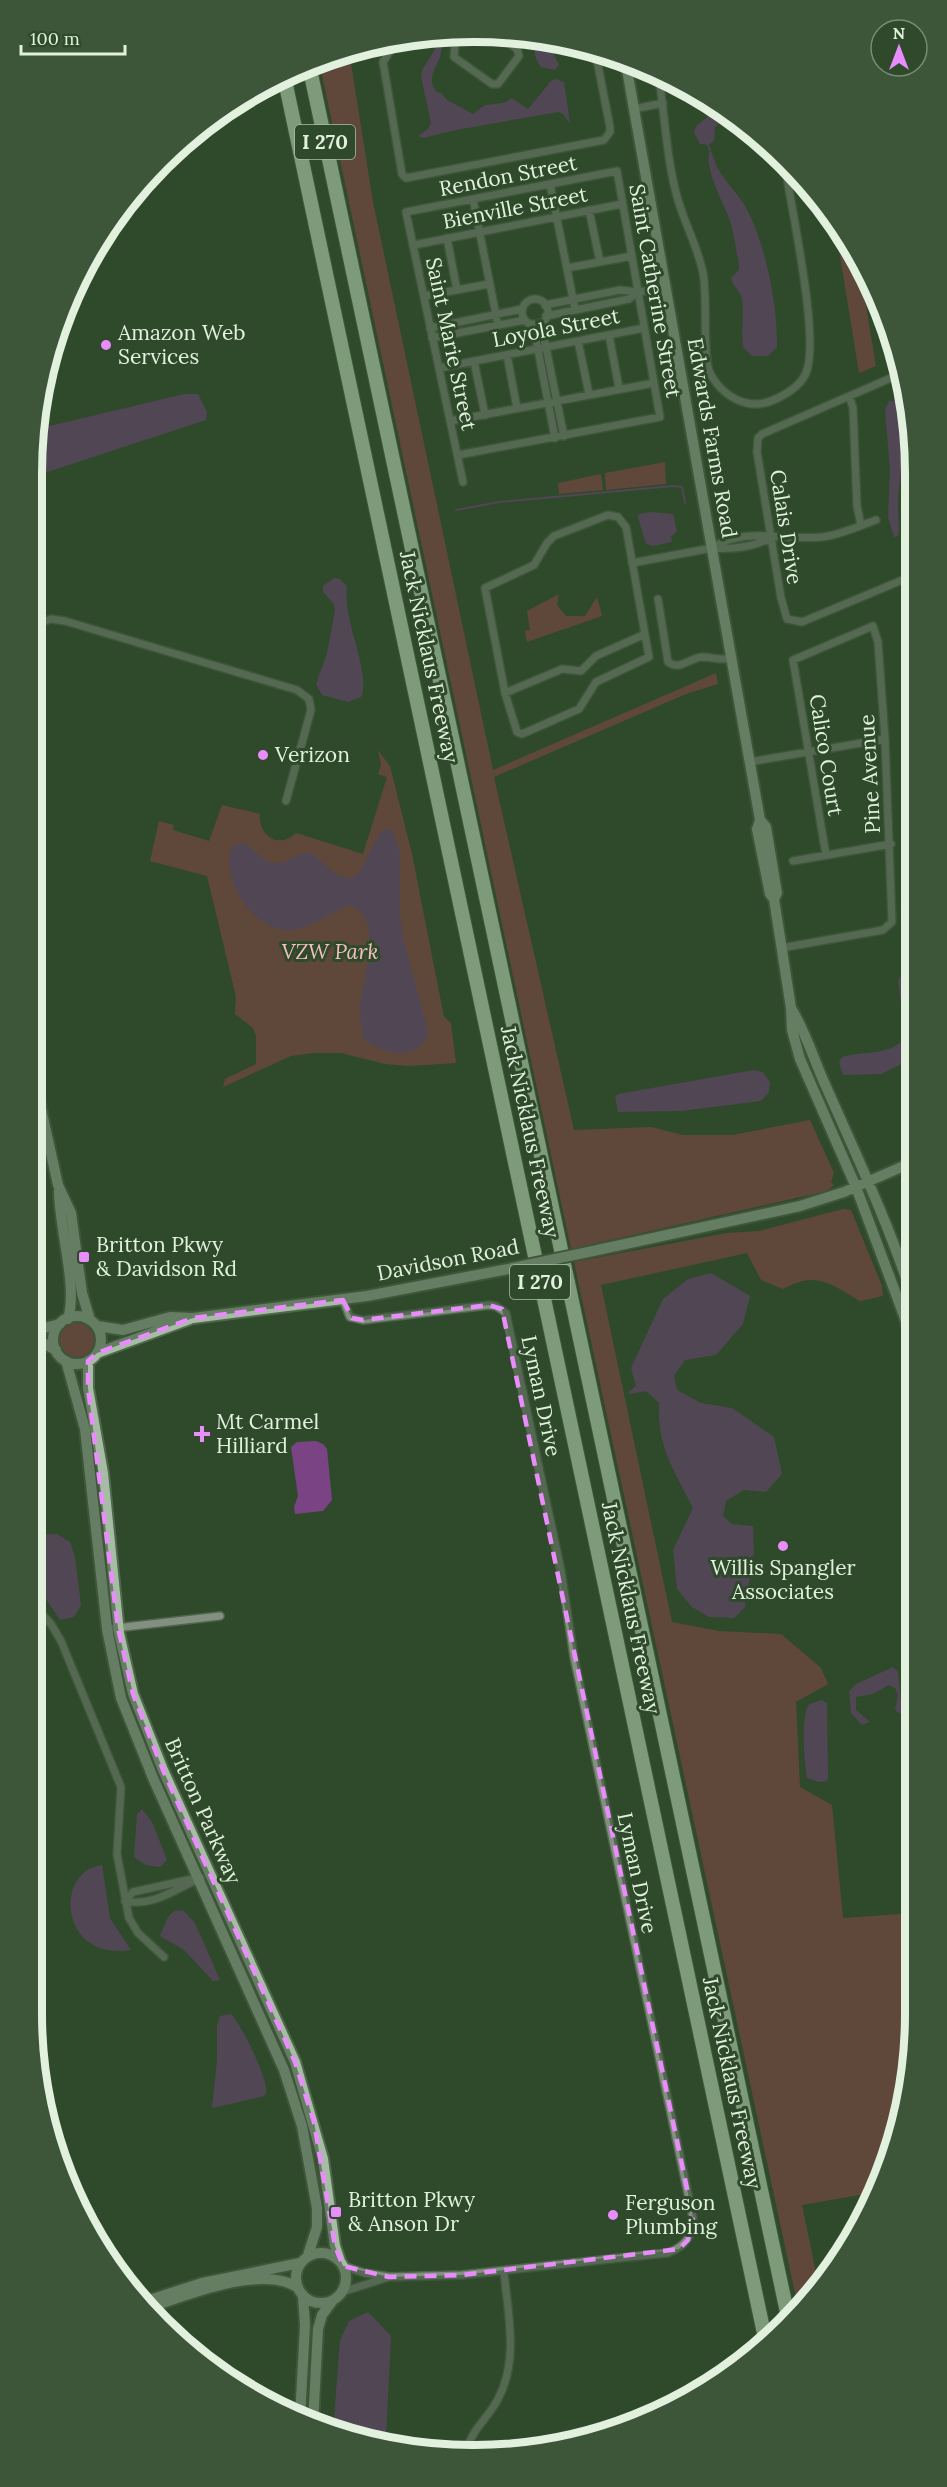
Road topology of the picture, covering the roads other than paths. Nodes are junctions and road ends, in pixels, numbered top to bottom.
1 (456, 43) edge
2 (511, 44) edge
3 (391, 50) edge
4 (598, 61) edge
5 (627, 71) edge
6 (311, 74) edge
7 (660, 84) edge
8 (286, 85) edge
9 (663, 103) junction
10 (634, 109) junction
11 (616, 171) joint
12 (787, 177) edge
13 (550, 184) junction
14 (473, 199) junction
15 (622, 204) junction
16 (589, 210) junction
17 (406, 212) joint
18 (557, 217) junction
19 (479, 232) junction
20 (447, 238) junction
21 (414, 245) junction
22 (632, 256) junction
23 (600, 262) junction
24 (567, 268) junction
25 (489, 284) junction
26 (665, 288) junction
27 (457, 290) junction
28 (638, 292) junction
29 (424, 296) junction
30 (573, 300) junction
31 (545, 305) junction
32 (522, 309) junction
33 (575, 309) junction
34 (496, 314) junction
35 (546, 316) junction
36 (525, 320) junction
37 (537, 323) junction
38 (498, 326) junction
39 (645, 327) junction
40 (430, 328) junction
41 (609, 335) junction
42 (432, 338) junction
43 (578, 341) junction
44 (542, 348) junction
45 (507, 355) junction
46 (474, 361) junction
47 (439, 368) junction
48 (894, 377) edge
49 (654, 383) junction
50 (619, 388) junction
51 (589, 394) junction
52 (849, 396) junction
53 (557, 401) junction
54 (548, 402) junction
55 (517, 408) junction
56 (485, 415) junction
57 (450, 421) junction
58 (564, 436) junction
59 (555, 438) junction
60 (458, 455) junction
61 (462, 482) dead end
62 (876, 520) dead end
63 (861, 525) junction
64 (771, 538) junction
65 (712, 548) junction
66 (632, 563) junction
67 (905, 579) edge
68 (658, 599) dead end
69 (42, 622) edge
70 (873, 626) joint
71 (643, 636) junction
72 (732, 658) junction
73 (505, 693) junction
74 (885, 739) junction
75 (810, 751) junction
76 (749, 762) junction
77 (286, 801) dead end
78 (891, 844) junction
79 (826, 855) junction
80 (793, 861) dead end
81 (781, 948) junction
82 (791, 1008) junction
83 (42, 1113) edge
84 (905, 1166) edge
85 (870, 1181) junction
86 (58, 1185) junction
87 (856, 1186) junction
88 (905, 1277) edge
89 (343, 1300) junction
90 (193, 1318) junction
91 (905, 1318) edge
92 (64, 1321) junction
93 (93, 1323) junction
94 (42, 1328) edge
95 (42, 1343) edge
96 (56, 1350) junction
97 (97, 1353) junction
98 (66, 1361) junction
99 (88, 1361) junction
100 (42, 1615) edge
101 (220, 1616) dead end
102 (118, 1628) junction
103 (107, 1629) junction
104 (209, 1874) junction
105 (198, 1879) junction
106 (125, 1901) junction
107 (164, 1957) dead end
108 (304, 2259) junction
109 (341, 2263) junction
110 (504, 2272) junction
111 (389, 2277) junction
112 (300, 2292) junction
113 (342, 2292) junction
114 (150, 2300) edge
115 (333, 2300) junction
116 (156, 2306) edge
117 (787, 2311) edge
118 (764, 2333) edge
119 (301, 2409) edge
120 (314, 2414) edge
121 (469, 2445) edge

1 - 2 street
3 - 4 street
5 - 10 main road, Edwards Farms Road
6 - 117 highway, Jack Nicklaus Freeway / I 270
7 - 9 street
8 - 118 highway, Jack Nicklaus Freeway / I 270
9 - 10 street
9 - 12 street
10 - 26 main road, Edwards Farms Road
11 - 13 street, Rendon Street
11 - 15 street, Saint Catherine Street
13 - 14 street, Rendon Street
13 - 18 street
14 - 17 street, Rendon Street
14 - 19 street
15 - 16 street, Bienville Street
15 - 22 street, Saint Catherine Street
16 - 18 street, Bienville Street
16 - 23 street
17 - 21 street, Saint Marie Street
18 - 19 street, Bienville Street
18 - 24 street
19 - 20 street, Bienville Street
19 - 25 street
20 - 21 street, Bienville Street
20 - 27 street
21 - 29 street, Saint Marie Street
22 - 23 street
22 - 28 street, Saint Catherine Street
23 - 24 street
24 - 30 street
25 - 27 street
25 - 34 street
26 - 28 street
26 - 65 main road, Edwards Farms Road
27 - 29 street
28 - 30 street
28 - 33 street
28 - 39 street, Saint Catherine Street
29 - 40 street, Saint Marie Street
30 - 31 street
30 - 33 street
31 - 32 street
31 - 35 street
32 - 34 street
32 - 36 street
33 - 35 street
34 - 38 street
34 - 40 street
35 - 37 street
36 - 37 street
36 - 38 street
37 - 44 street
38 - 42 street
39 - 41 street, Loyola Street
39 - 49 street, Saint Catherine Street
40 - 42 street, Saint Marie Street
41 - 43 street, Loyola Street
41 - 50 street
42 - 47 street, Saint Marie Street
43 - 44 street, Loyola Street
43 - 51 street
44 - 45 street, Loyola Street
44 - 53 street
44 - 54 street
45 - 46 street, Loyola Street
45 - 55 street
46 - 47 street, Loyola Street
46 - 56 street
47 - 57 street, Saint Marie Street
48 - 52 street
49 - 50 street
49 - 58 street, Saint Catherine Street
50 - 51 street
51 - 53 street
52 - 63 street
52 - 64 street, Calais Drive
53 - 54 street
53 - 58 street
54 - 55 street
54 - 59 street
55 - 56 street
56 - 57 street
57 - 60 street, Saint Marie Street
58 - 59 street
59 - 60 street
60 - 61 street, Saint Marie Street
62 - 63 street
63 - 64 street
64 - 65 street
64 - 67 street, Calais Drive
65 - 66 street
65 - 72 main road, Edwards Farms Road
66 - 71 street
66 - 73 street
68 - 72 street
69 - 77 street
70 - 74 street, Pine Avenue
70 - 75 street, Calico Court
71 - 73 street
71 - 73 street
72 - 76 main road, Edwards Farms Road
74 - 75 street
74 - 78 street, Pine Avenue
75 - 76 street
75 - 79 street, Calico Court
76 - 81 main road, Edwards Farms Road
78 - 79 street
78 - 81 street, Pine Avenue
79 - 80 street
81 - 82 main road, Edwards Farms Road
82 - 85 main road, Edwards Farms Road
82 - 87 main road, Edwards Farms Road
83 - 86 main road
84 - 85 main road, Davidson Road
85 - 87 main road, Davidson Road
85 - 88 main road, Edwards Farms Road
86 - 92 main road
86 - 93 main road
87 - 89 main road, Davidson Road, bridge
87 - 91 main road, Edwards Farms Road
89 - 90 main road, Davidson Road
89 - 110 street, Lyman Drive
90 - 93 main road, Davidson Road
90 - 97 main road, Davidson Road
92 - 93 main road
92 - 94 main road
92 - 96 main road
93 - 97 main road
95 - 96 main road
96 - 98 main road
97 - 99 main road
98 - 99 main road
98 - 103 main road, Britton Parkway
99 - 102 main road, Britton Parkway
100 - 106 street
101 - 102 street
102 - 103 street
102 - 104 main road, Britton Parkway
103 - 105 main road, Britton Parkway
104 - 105 street
104 - 109 main road, Britton Parkway
105 - 106 street
105 - 106 street
105 - 108 main road, Britton Parkway
106 - 107 street
108 - 109 main road
108 - 112 main road
108 - 114 main road
109 - 111 street
109 - 113 main road
110 - 111 street
110 - 121 street
111 - 113 street
112 - 115 main road
112 - 116 main road
112 - 119 main road
113 - 115 main road
115 - 120 main road

